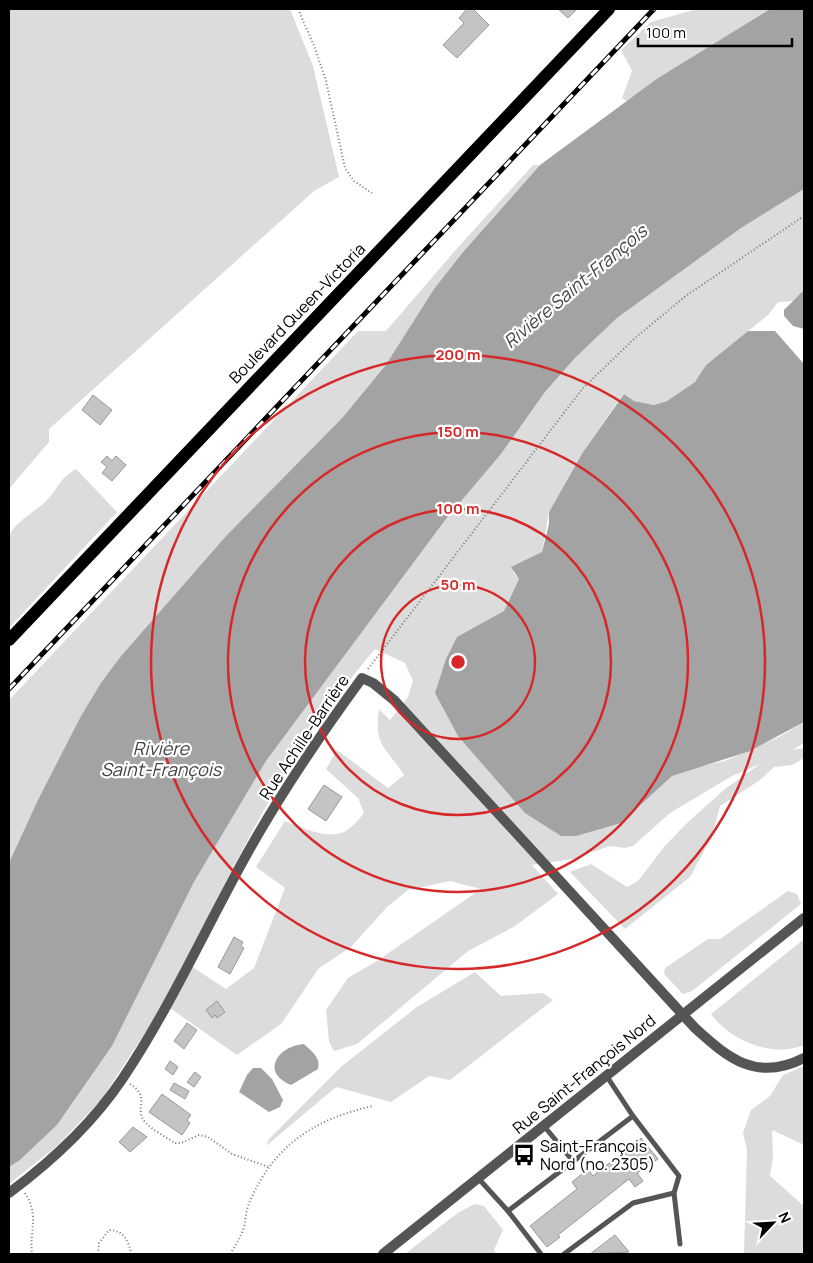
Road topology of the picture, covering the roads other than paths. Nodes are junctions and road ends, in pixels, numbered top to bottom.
1 (610, 9) edge
2 (9, 640) edge
3 (804, 918) edge
4 (682, 1015) junction
5 (804, 1058) edge
6 (606, 1075) junction
7 (633, 1116) junction
8 (544, 1126) junction
9 (572, 1160) junction
10 (478, 1177) junction
11 (9, 1193) edge
12 (674, 1193) junction
13 (508, 1211) junction
14 (680, 1244) dead end
15 (383, 1254) edge
16 (541, 1254) edge
17 (564, 1254) edge

1 - 2 main road, Boulevard Queen-Victoria
3 - 4 street, Rue Saint-François Nord
4 - 5 street, Rue Achille-Barrière
4 - 6 street, Rue Saint-François Nord
4 - 11 street, Rue Achille-Barrière
6 - 7 lane
6 - 8 street, Rue Saint-François Nord
7 - 9 lane
7 - 12 lane
8 - 9 lane
8 - 10 street, Rue Saint-François Nord
9 - 13 lane
10 - 13 lane
10 - 15 street, Rue Saint-François Nord
12 - 14 lane
12 - 17 lane
13 - 16 lane

